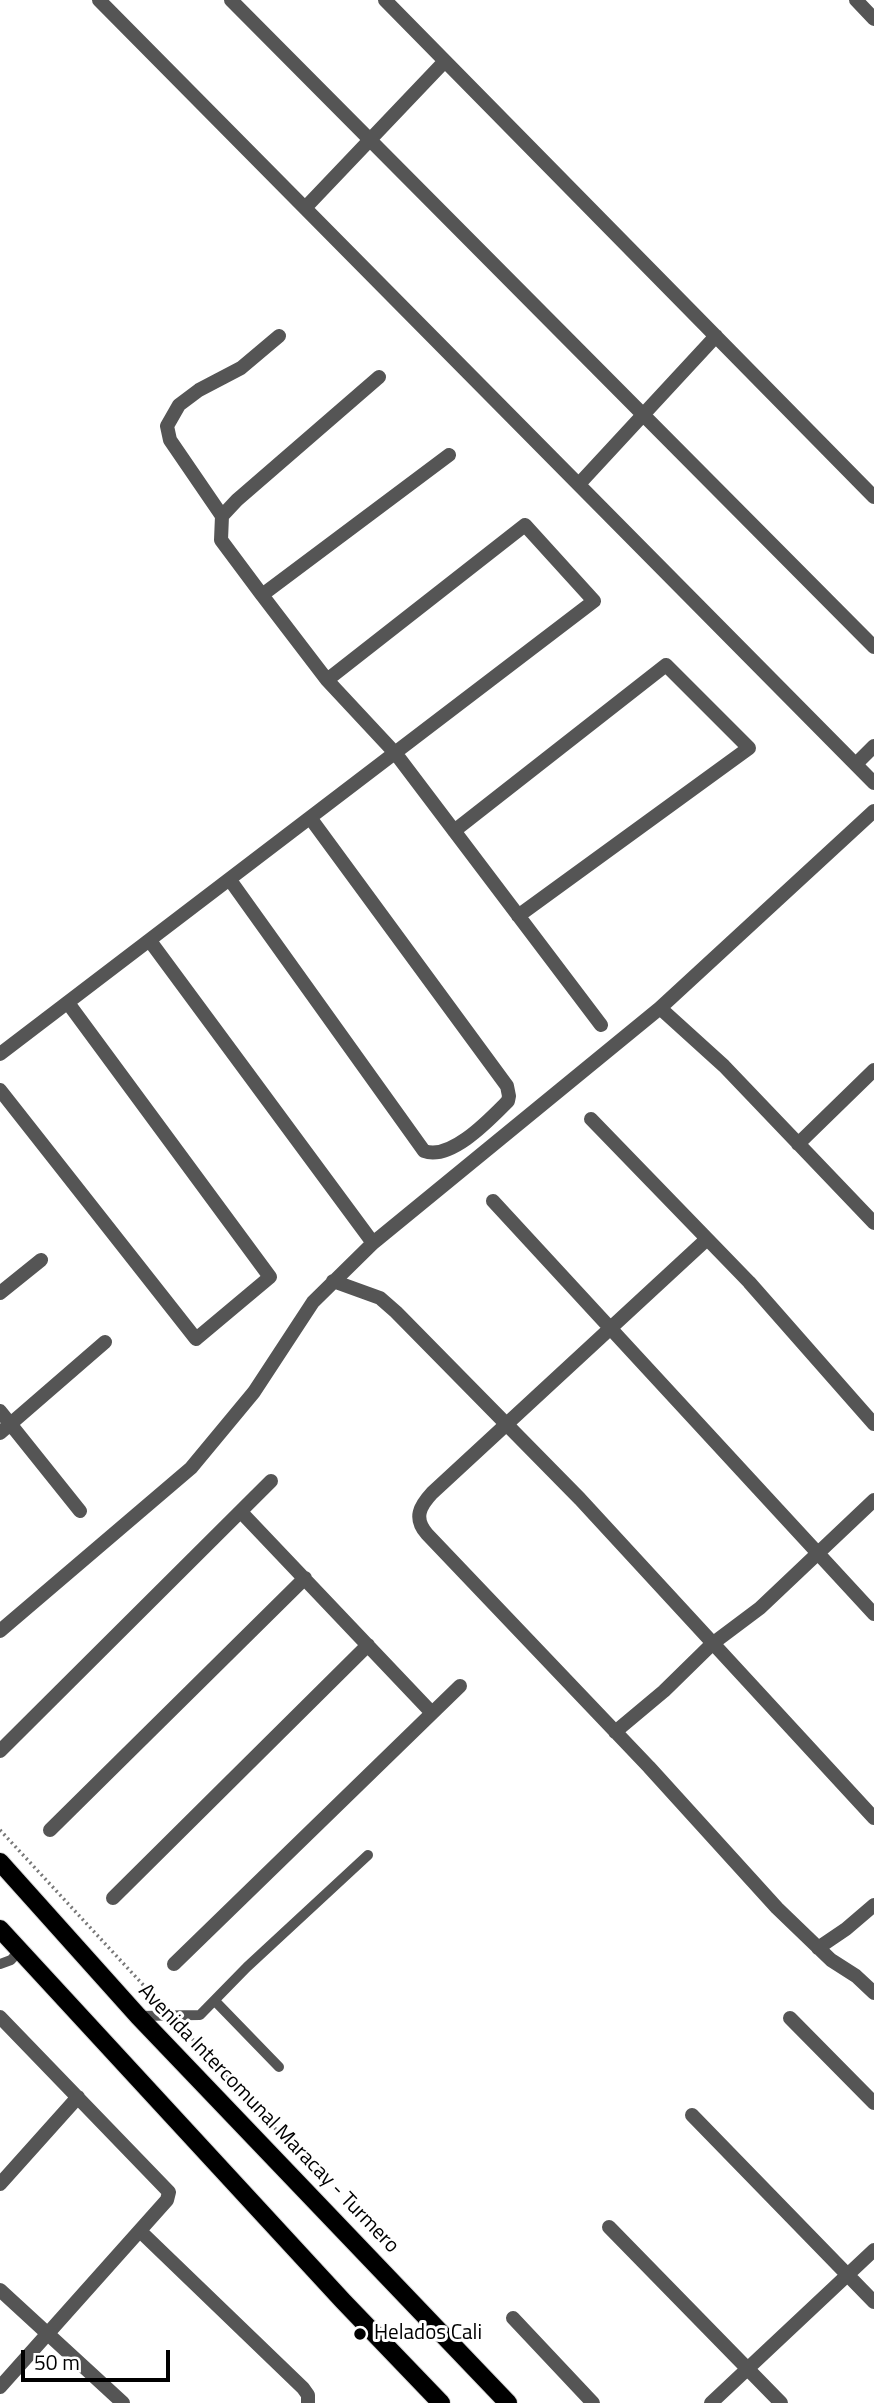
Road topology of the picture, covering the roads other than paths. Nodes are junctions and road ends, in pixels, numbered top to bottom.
1 (99, 0) edge
2 (230, 0) edge
3 (386, 0) edge
4 (856, 0) edge
5 (874, 19) edge
6 (445, 61) junction
7 (370, 139) junction
8 (305, 208) junction
9 (279, 336) dead end
10 (716, 337) junction
11 (379, 377) dead end
12 (643, 415) junction
13 (449, 455) dead end
14 (579, 484) junction
15 (874, 497) edge
16 (222, 516) junction
17 (262, 595) junction
18 (874, 647) edge
19 (327, 680) junction
20 (874, 746) edge
21 (396, 754) junction
22 (856, 764) junction
23 (874, 783) edge
24 (874, 811) edge
25 (311, 819) junction
26 (454, 831) junction
27 (230, 880) junction
28 (518, 916) junction
29 (150, 941) junction
30 (68, 1003) junction
31 (660, 1008) junction
32 (601, 1025) dead end
33 (0, 1054) edge
34 (874, 1070) edge
35 (0, 1090) edge
36 (591, 1119) dead end
37 (798, 1144) junction
38 (493, 1202) dead end
39 (874, 1223) edge
40 (707, 1239) junction
41 (373, 1243) junction
42 (41, 1260) dead end
43 (333, 1281) junction
44 (0, 1293) edge
45 (609, 1327) junction
46 (105, 1342) dead end
47 (0, 1411) edge
48 (505, 1424) junction
49 (874, 1424) edge
50 (5, 1429) edge
51 (271, 1481) dead end
52 (874, 1500) edge
53 (80, 1511) dead end
54 (241, 1511) junction
55 (818, 1552) junction
56 (305, 1578) junction
57 (874, 1614) edge
58 (0, 1631) edge
59 (368, 1644) junction
60 (712, 1644) junction
61 (460, 1686) dead end
62 (432, 1713) junction
63 (615, 1732) junction
64 (0, 1751) edge
65 (874, 1818) edge
66 (50, 1830) dead end
67 (368, 1854) dead end
68 (0, 1862) edge
69 (113, 1898) dead end
70 (874, 1905) edge
71 (0, 1928) edge
72 (818, 1948) junction
73 (20, 1950) junction
74 (0, 1964) edge
75 (174, 1964) dead end
76 (874, 1993) edge
77 (215, 2001) junction
78 (138, 2016) junction
79 (0, 2017) edge
80 (790, 2018) dead end
81 (279, 2067) dead end
82 (78, 2096) junction
83 (874, 2103) edge
84 (692, 2115) dead end
85 (0, 2184) edge
86 (609, 2227) dead end
87 (140, 2231) junction
88 (874, 2250) edge
89 (846, 2274) junction
90 (0, 2290) edge
91 (874, 2302) edge
92 (513, 2318) dead end
93 (48, 2334) junction
94 (747, 2370) junction
95 (0, 2387) edge
96 (123, 2403) edge
97 (308, 2403) edge
98 (441, 2403) edge
99 (508, 2403) edge
100 (593, 2403) edge
101 (711, 2403) edge
102 (781, 2403) edge

1 - 8 street
2 - 7 street
3 - 6 street
4 - 5 street
6 - 7 street
6 - 10 street
7 - 8 street
7 - 12 street
8 - 14 street
9 - 16 street
10 - 12 street
10 - 15 street
11 - 16 street
12 - 14 street
12 - 18 street
13 - 17 street
14 - 22 street
16 - 17 street
17 - 19 street
19 - 21 street
19 - 21 street
20 - 22 street
21 - 25 street
21 - 26 street
22 - 23 street
24 - 31 street
25 - 27 street
25 - 27 street
26 - 28 street
26 - 28 street
27 - 29 street
28 - 32 street
29 - 30 street
29 - 41 street
30 - 33 street
30 - 35 street
31 - 37 street
31 - 41 street
34 - 37 street
36 - 40 street
37 - 39 street
38 - 45 street
40 - 45 street
40 - 49 street
41 - 43 street
42 - 44 street
43 - 48 street
43 - 58 street
45 - 48 street
45 - 55 street
46 - 50 street
47 - 50 street
48 - 60 street
48 - 63 street
50 - 53 street
51 - 54 street
52 - 55 street
54 - 56 street
54 - 64 street
55 - 57 street
55 - 60 street
56 - 59 street
56 - 66 street
59 - 62 street
59 - 69 street
60 - 63 street
60 - 65 street
61 - 62 street
62 - 75 street
63 - 72 street
67 - 77 lane
68 - 78 main road, Avenida Intercomunal Maracay - Turmero
70 - 72 street
71 - 73 main road
72 - 76 street
73 - 74 lane
73 - 98 main road
77 - 78 lane
77 - 81 lane
78 - 99 main road, Avenida Intercomunal Maracay - Turmero
79 - 82 street
80 - 83 street
82 - 85 street
82 - 87 street
84 - 89 street
86 - 94 street
87 - 93 street
87 - 97 street
88 - 89 street
89 - 91 street
89 - 94 street
90 - 93 street
92 - 100 street
93 - 95 street
93 - 96 street
94 - 101 street
94 - 102 street

